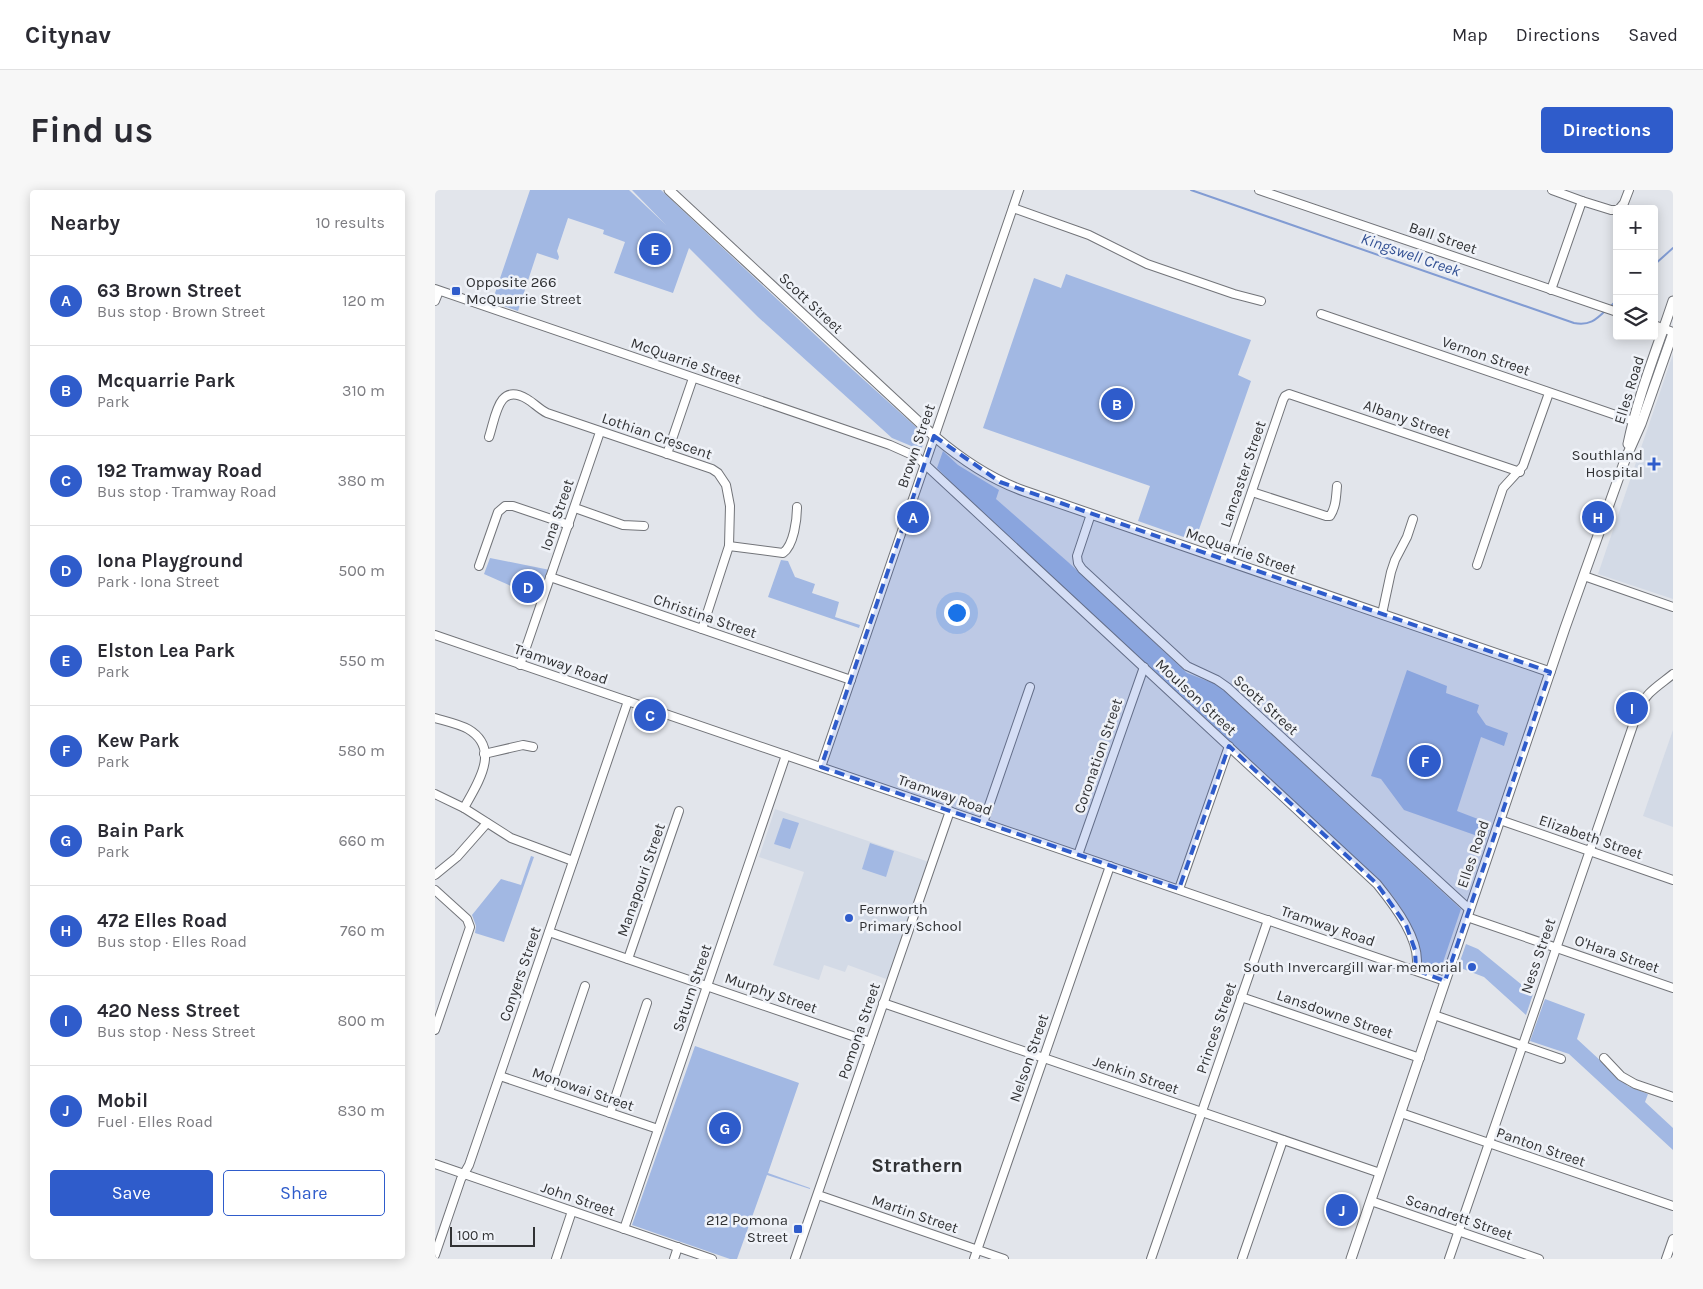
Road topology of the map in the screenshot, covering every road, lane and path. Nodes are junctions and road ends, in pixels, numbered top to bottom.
1 (669, 190) edge
2 (1019, 190) edge
3 (1259, 190) edge
4 (1552, 190) edge
5 (1629, 190) edge
6 (1582, 201) junction
7 (1622, 205) edge
8 (1013, 208) junction
9 (1613, 210) edge
10 (437, 290) edge
11 (1551, 290) junction
12 (435, 301) edge
13 (1261, 301) dead end
14 (1673, 302) edge
15 (1610, 310) edge
16 (1321, 314) dead end
17 (1658, 327) edge
18 (1664, 329) junction
19 (1673, 332) edge
20 (693, 378) junction
21 (1646, 379) junction
22 (1657, 381) junction
23 (1549, 393) junction
24 (1285, 396) joint
25 (1637, 422) junction
26 (600, 432) junction
27 (934, 436) junction
28 (489, 437) dead end
29 (667, 454) junction
30 (925, 464) junction
31 (1520, 472) junction
32 (1337, 486) dead end
33 (1252, 492) junction
34 (797, 507) dead end
35 (575, 508) junction
36 (1091, 514) junction
37 (1413, 519) dead end
38 (569, 525) junction
39 (644, 526) dead end
40 (729, 546) junction
41 (1228, 561) junction
42 (1477, 564) dead end
43 (479, 566) dead end
44 (1584, 576) junction
45 (550, 577) junction
46 (1673, 607) edge
47 (1381, 614) junction
48 (702, 629) junction
49 (435, 635) edge
50 (520, 664) junction
51 (1144, 667) junction
52 (1551, 672) junction
53 (1673, 674) edge
54 (851, 680) junction
55 (1030, 687) dead end
56 (628, 702) junction
57 (435, 718) edge
58 (1229, 746) junction
59 (533, 747) dead end
60 (485, 754) junction
61 (786, 755) junction
62 (821, 767) junction
63 (435, 794) edge
64 (464, 808) junction
65 (679, 811) dead end
66 (950, 811) junction
67 (1500, 820) junction
68 (487, 823) junction
69 (983, 823) junction
70 (1589, 851) junction
71 (1079, 855) junction
72 (573, 861) junction
73 (1110, 866) junction
74 (435, 875) edge
75 (1673, 880) edge
76 (1179, 889) junction
77 (435, 890) edge
78 (1468, 913) junction
79 (1268, 920) junction
80 (549, 932) junction
81 (1555, 948) junction
82 (628, 959) junction
83 (1416, 970) junction
84 (1445, 981) junction
85 (585, 986) dead end
86 (707, 986) junction
87 (1673, 988) edge
88 (1241, 997) junction
89 (647, 1003) dead end
90 (883, 1003) junction
91 (1434, 1015) junction
92 (435, 1030) edge
93 (870, 1042) junction
94 (1522, 1046) junction
95 (1044, 1058) junction
96 (1420, 1058) junction
97 (1603, 1058) dead end
98 (1561, 1059) dead end
99 (500, 1076) junction
100 (549, 1092) junction
101 (1673, 1097) edge
102 (1202, 1112) junction
103 (610, 1113) junction
104 (1401, 1113) junction
105 (658, 1129) junction
106 (1283, 1140) junction
107 (1488, 1143) junction
108 (435, 1164) edge
109 (1380, 1173) junction
110 (464, 1174) junction
111 (818, 1194) junction
112 (1371, 1201) junction
113 (1673, 1206) edge
114 (572, 1211) junction
115 (624, 1229) junction
116 (1458, 1231) junction
117 (1673, 1238) edge
118 (678, 1247) junction
119 (978, 1250) junction
120 (435, 1254) edge
121 (556, 1259) edge
122 (674, 1259) edge
123 (712, 1259) edge
124 (795, 1259) edge
125 (975, 1259) edge
126 (1004, 1259) edge
127 (1151, 1259) edge
128 (1242, 1259) edge
129 (1351, 1259) edge
130 (1449, 1259) edge
131 (1539, 1259) edge
132 (1666, 1259) edge

1 - 27 main road, Scott Street
2 - 8 street, Brown Street
3 - 11 street, Ball Street
4 - 6 street
5 - 7 street
6 - 9 street
6 - 11 street
8 - 13 street
8 - 27 street, Brown Street
10 - 12 street
10 - 20 street, McQuarrie Street
11 - 15 street, Ball Street
14 - 18 main road, Elles Road
16 - 23 street, Vernon Street
17 - 18 street
18 - 19 street
18 - 21 main road, Elles Road
19 - 22 main road, Elles Road
20 - 29 street
20 - 30 street, McQuarrie Street
21 - 22 street
21 - 25 main road, Elles Road
22 - 25 main road, Elles Road
23 - 25 street, Vernon Street
23 - 31 street
24 - 31 street, Albany Street
24 - 33 street, Lancaster Street
25 - 44 main road, Elles Road
26 - 28 street, Lothian Crescent
26 - 29 street, Lothian Crescent
26 - 35 street, Iona Street
27 - 30 street, Brown Street
27 - 36 main road, McQuarrie Street
29 - 40 street, Lothian Crescent
30 - 51 street, Moulson Street
30 - 54 street, Brown Street
31 - 42 street
32 - 33 street
33 - 41 street, Lancaster Street
34 - 40 street
35 - 38 street, Iona Street
35 - 39 street
36 - 41 main road, McQuarrie Street
36 - 78 street, Scott Street
37 - 47 street
38 - 43 street
38 - 45 street, Iona Street
40 - 48 street, Lothian Crescent
41 - 47 main road, McQuarrie Street
44 - 46 street
44 - 52 main road, Elles Road
45 - 48 street, Christina Street
45 - 50 street, Iona Street
47 - 52 main road, McQuarrie Street
48 - 54 street, Christina Street
49 - 50 street, Tramway Road
50 - 56 street, Tramway Road
51 - 58 street, Moulson Street
51 - 71 street, Coronation Street
52 - 67 main road, Elles Road
53 - 70 street, Ness Street
54 - 62 street, Brown Street
55 - 69 street
56 - 61 street, Tramway Road
56 - 72 street, Conyers Street
57 - 60 street
58 - 76 street
58 - 83 street, Moulson Street
59 - 60 street
60 - 64 street
61 - 62 street, Tramway Road
61 - 86 street, Saturn Street
62 - 66 street, Tramway Road
63 - 64 street
64 - 68 street
65 - 82 street, Manapouri Street
66 - 69 street, Tramway Road
66 - 90 street, Pomona Street
67 - 70 street, Elizabeth Street
67 - 78 main road, Elles Road
68 - 72 street
68 - 74 street
69 - 71 street, Tramway Road
70 - 75 street, Elizabeth Street
70 - 81 street, Ness Street
71 - 73 street, Tramway Road
72 - 80 street, Conyers Street
73 - 76 street, Tramway Road
73 - 95 street, Nelson Street
76 - 79 street, Tramway Road
77 - 92 street
78 - 81 street, O'Hara Street
78 - 84 main road, Elles Road
79 - 83 street, Tramway Road
79 - 88 street, Princes Street
80 - 82 street, Murphy Street
80 - 99 street, Conyers Street
81 - 87 street, O'Hara Street
81 - 94 street, Ness Street
82 - 86 street, Murphy Street
83 - 84 street, Tramway Road
84 - 91 main road, Elles Road
85 - 100 street
86 - 93 street, Murphy Street
86 - 105 street, Saturn Street
88 - 96 street, Lansdowne Street
88 - 102 street, Princes Street
89 - 103 street
90 - 93 street, Pomona Street
90 - 95 street, Jenkin Street
91 - 94 street
91 - 96 main road, Elles Road
93 - 111 street, Pomona Street
94 - 98 street
94 - 107 street, Ness Street
95 - 102 street, Jenkin Street
95 - 119 street, Nelson Street
96 - 104 main road, Elles Road
97 - 101 street
99 - 100 street, Monowai Street
99 - 110 street, Conyers Street
100 - 103 street, Monowai Street
102 - 106 street, Jenkin Street
102 - 127 street, Princes Street
103 - 105 street, Monowai Street
104 - 107 street, Panton Street
104 - 109 main road, Elles Road
105 - 115 street, Saturn Street
106 - 109 street, Jenkin Street
106 - 128 street
107 - 113 street, Panton Street
107 - 116 street, Ness Street
108 - 110 street, John Street
109 - 112 main road, Elles Road
110 - 114 street, John Street
110 - 120 street, Conyers Street
111 - 119 street, Martin Street
111 - 124 street, Pomona Street
112 - 116 street, Scandrett Street
112 - 129 main road, Elles Road
114 - 115 street, John Street
114 - 121 street
115 - 118 street, John Street
116 - 130 street, Ness Street
116 - 131 street, Scandrett Street
117 - 132 street
118 - 122 street
118 - 123 street, John Street
119 - 125 street, Nelson Street
119 - 126 street, Martin Street

